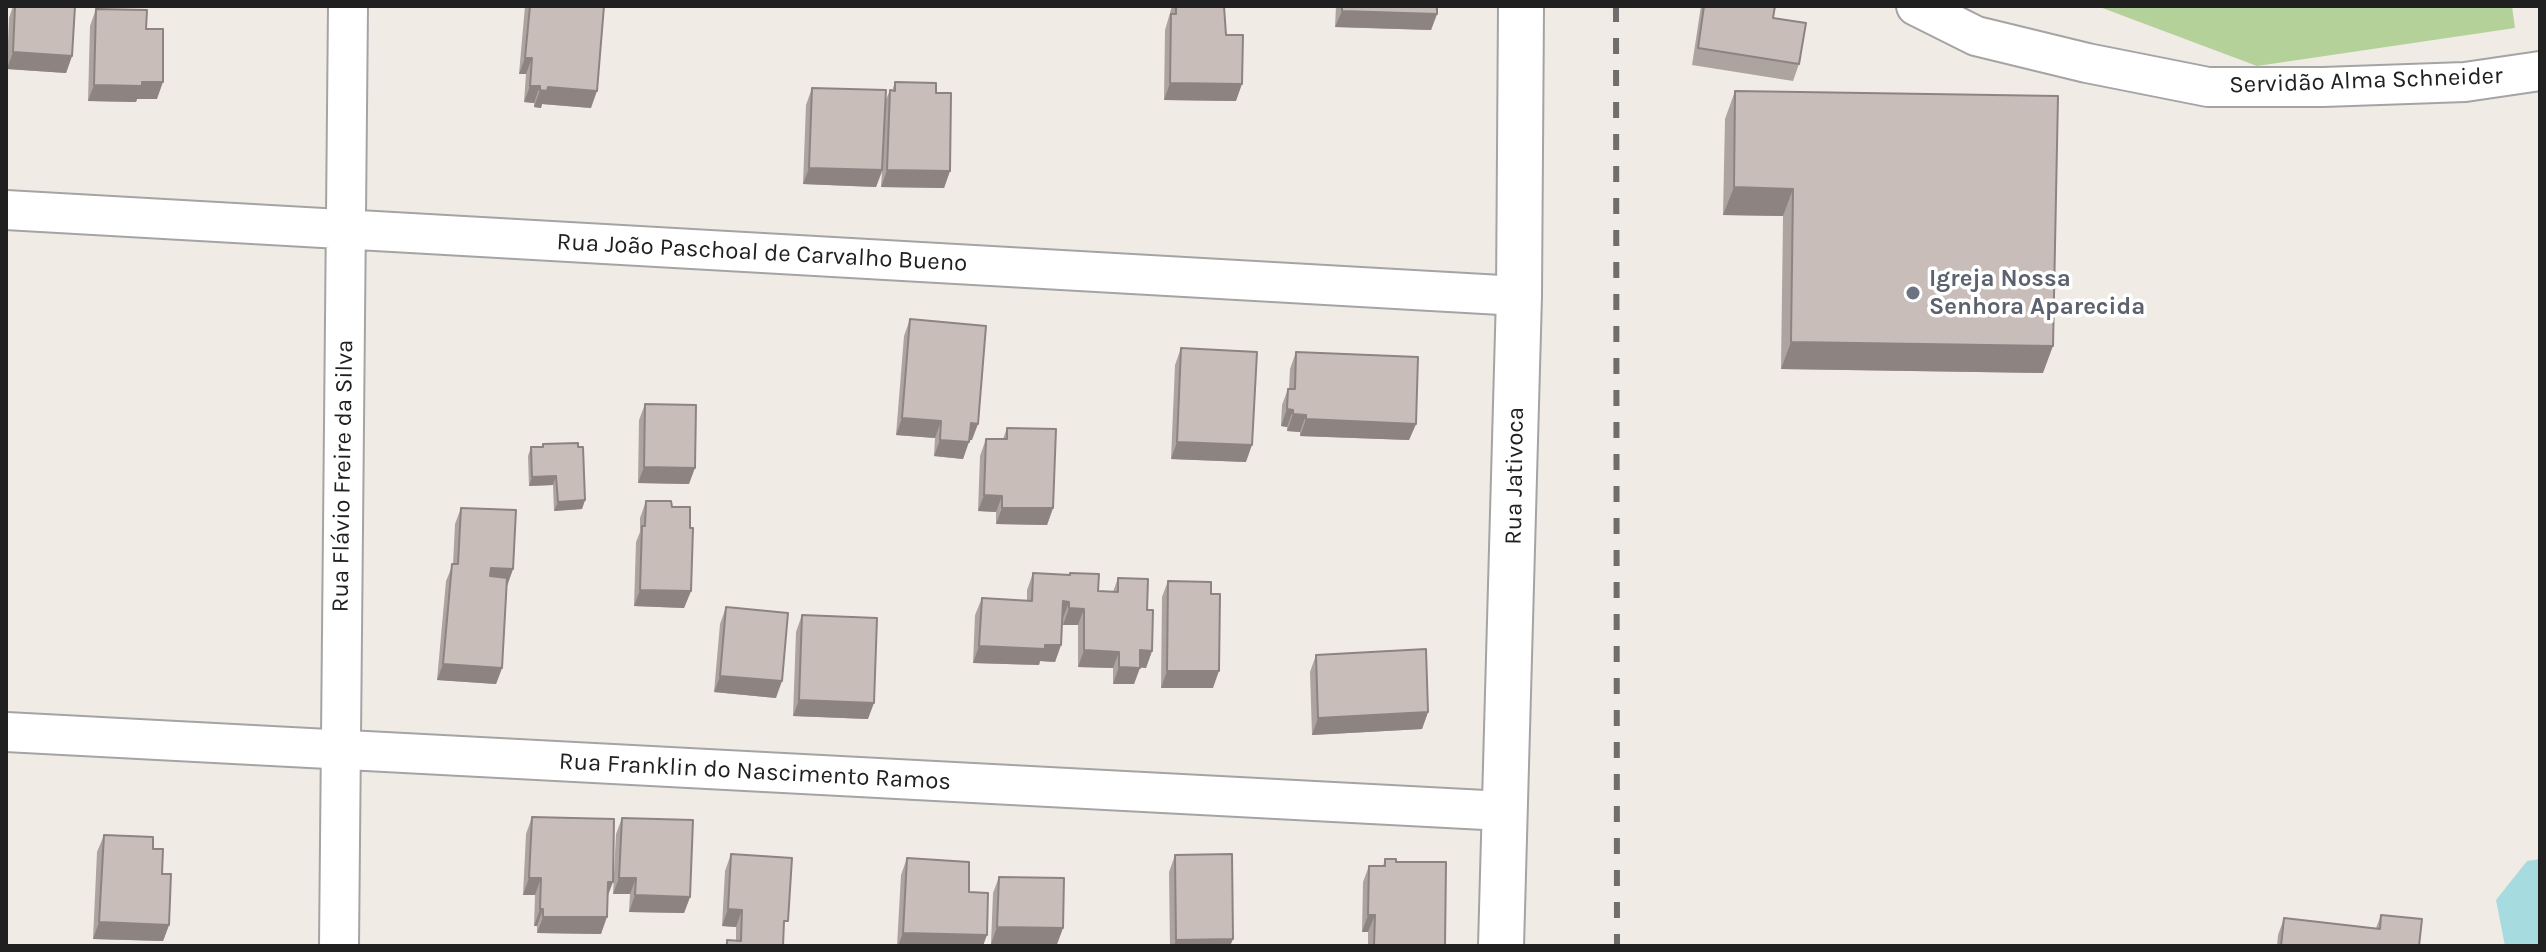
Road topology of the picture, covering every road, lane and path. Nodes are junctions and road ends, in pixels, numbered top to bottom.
1 (348, 6) edge
2 (1521, 6) edge
3 (1916, 6) edge
4 (2540, 71) edge
5 (6, 210) edge
6 (345, 229) junction
7 (1519, 296) junction
8 (6, 732) edge
9 (340, 750) junction
10 (1504, 811) junction
11 (339, 946) edge
12 (1501, 946) edge

1 - 6 street, Rua Flávio Freire da Silva
2 - 7 street, Rua Jativoca
3 - 4 street, Servidão Alma Schneider
5 - 6 street, Rua João Paschoal de Carvalho Bueno
6 - 7 street, Rua João Paschoal de Carvalho Bueno
6 - 9 street, Rua Flávio Freire da Silva
7 - 10 street, Rua Jativoca
8 - 9 street, Rua Franklin do Nascimento Ramos
9 - 10 street, Rua Franklin do Nascimento Ramos
9 - 11 street, Rua Flávio Freire da Silva
10 - 12 street, Rua Jativoca

